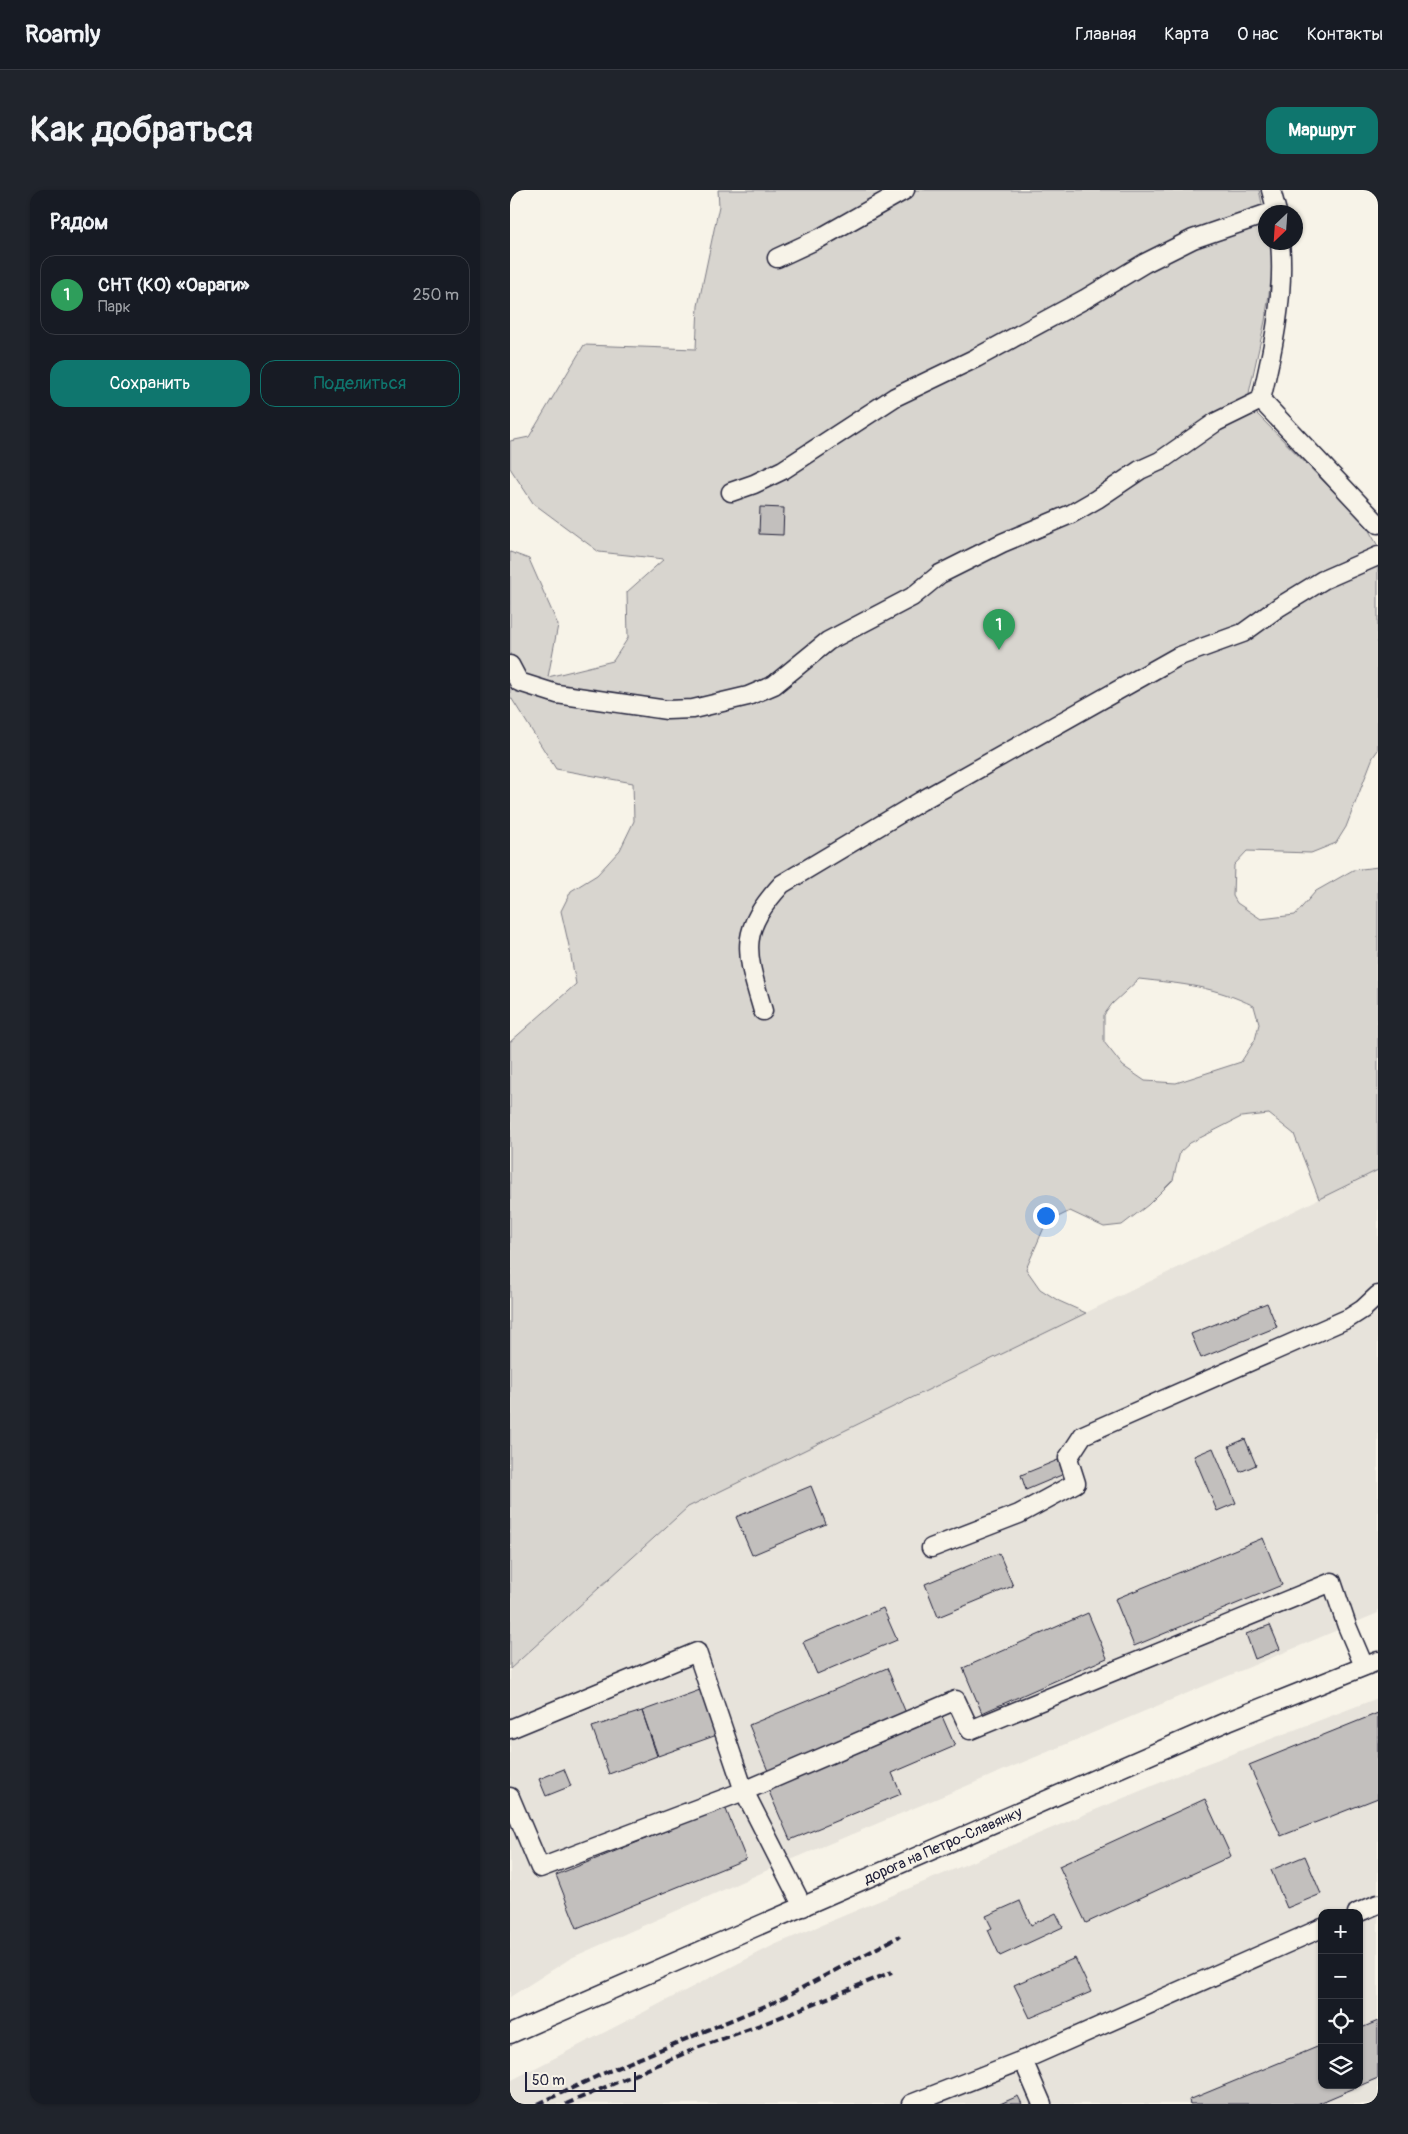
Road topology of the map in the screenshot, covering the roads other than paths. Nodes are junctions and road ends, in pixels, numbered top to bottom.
1 (905, 190) edge
2 (1271, 190) edge
3 (1272, 205) edge
4 (1258, 217) edge
5 (1281, 250) edge
6 (776, 258) dead end
7 (1261, 400) junction
8 (731, 492) dead end
9 (1378, 524) edge
10 (1378, 556) edge
11 (510, 665) edge
12 (763, 1011) dead end
13 (1378, 1294) edge
14 (932, 1548) dead end
15 (1371, 1664) edge
16 (510, 1729) edge
17 (744, 1791) junction
18 (510, 1798) edge
19 (1378, 1904) edge
20 (803, 1907) junction
21 (1363, 1910) edge
22 (1318, 1930) edge
23 (510, 2034) edge
24 (1023, 2060) junction
25 (911, 2104) edge
26 (1042, 2104) edge

1 - 6 street
2 - 3 street
4 - 8 street
5 - 7 street
7 - 9 street
7 - 11 street
10 - 12 street
13 - 14 street
15 - 17 street
15 - 20 street, дорога на Петро-Славянку
16 - 17 street
17 - 18 street
17 - 20 street
19 - 21 street
20 - 23 street, дорога на Петро-Славянку
22 - 24 street
24 - 25 street
24 - 26 street

